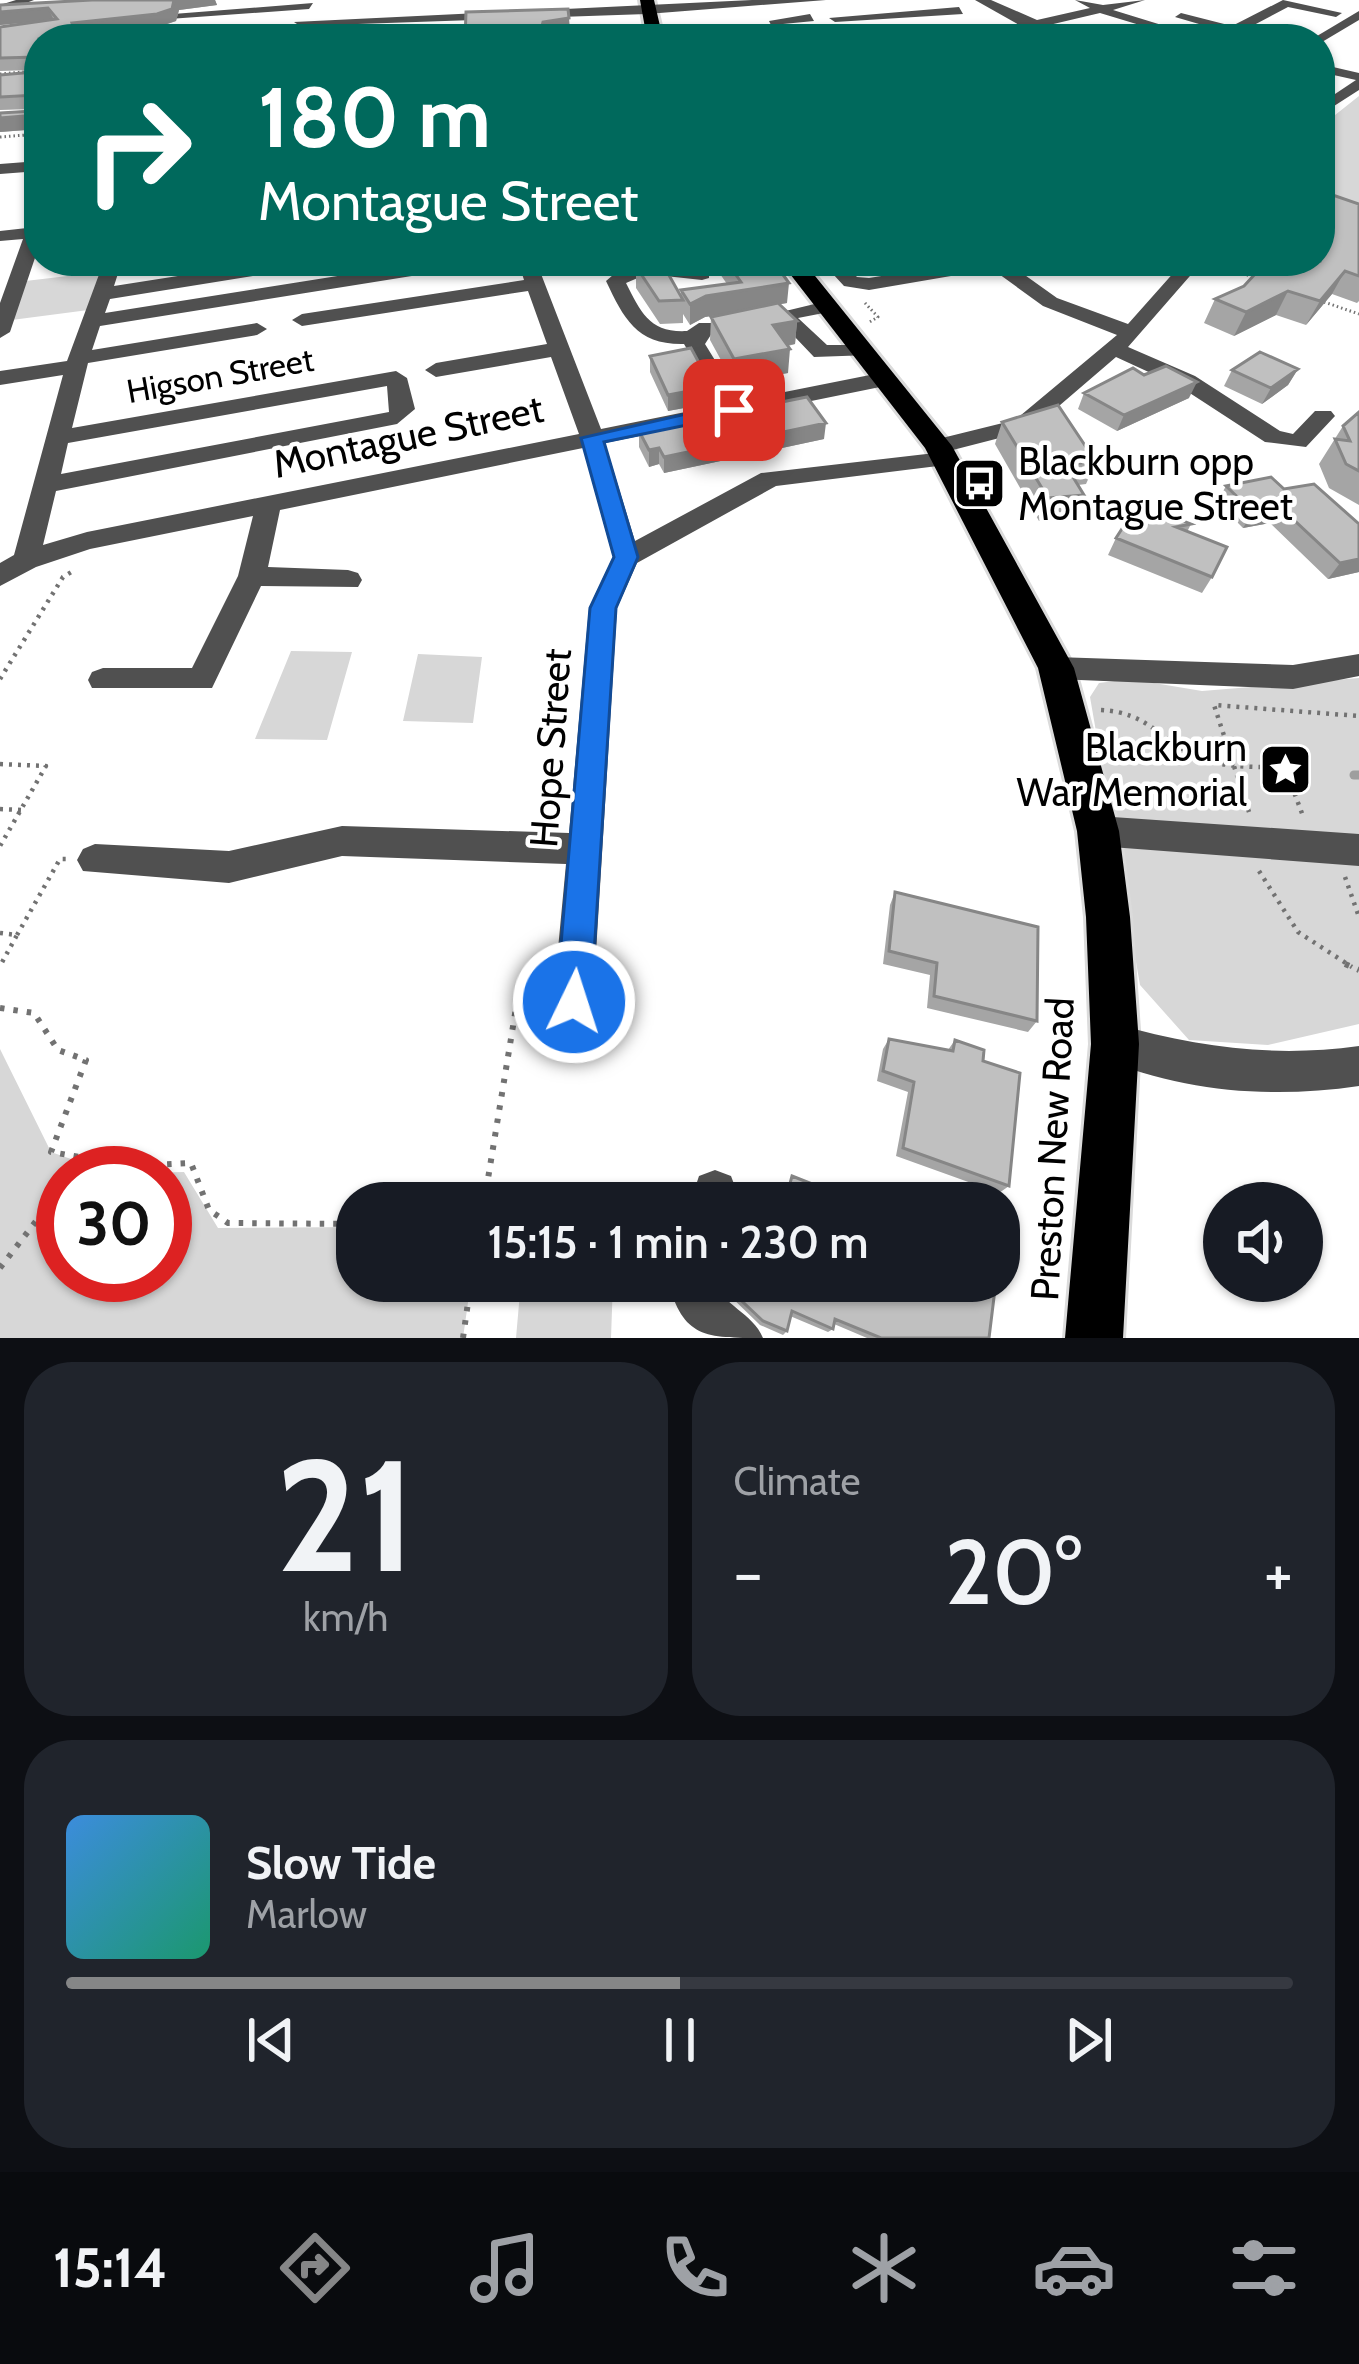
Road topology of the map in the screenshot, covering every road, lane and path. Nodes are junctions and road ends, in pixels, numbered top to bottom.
1 (216, 0) edge
2 (821, 0) edge
3 (944, 0) edge
4 (981, 0) edge
5 (1081, 0) edge
6 (1342, 0) edge
7 (187, 1) edge
8 (1289, 1) edge
9 (32, 4) edge
10 (1359, 4) edge
11 (122, 5) edge
12 (236, 5) edge
13 (577, 5) edge
14 (1200, 5) dead end
15 (647, 6) edge
16 (736, 6) edge
17 (1146, 6) edge
18 (268, 8) junction
19 (1099, 8) junction
20 (0, 9) edge
21 (959, 11) junction
22 (458, 13) edge
23 (900, 15) junction
24 (834, 18) junction
25 (131, 19) edge
26 (303, 19) edge
27 (1130, 21) junction
28 (260, 23) dead end
29 (556, 24) edge
30 (776, 24) edge
31 (838, 24) edge
32 (908, 24) edge
33 (976, 24) edge
34 (1030, 24) edge
35 (1036, 24) edge
36 (1119, 24) edge
37 (1141, 24) edge
38 (1221, 24) edge
39 (1246, 24) edge
40 (1319, 24) edge
41 (1359, 80) edge
42 (1335, 99) edge
43 (24, 262) edge
44 (108, 276) edge
45 (214, 276) edge
46 (374, 276) edge
47 (531, 276) edge
48 (621, 276) edge
49 (802, 276) edge
50 (845, 276) edge
51 (914, 276) edge
52 (1014, 276) edge
53 (1180, 276) edge
54 (1251, 276) edge
55 (533, 284) junction
56 (1275, 284) edge
57 (102, 294) junction
58 (1317, 299) edge
59 (827, 307) junction
60 (783, 314) junction
61 (1359, 314) edge
62 (755, 318) edge
63 (302, 320) dead end
64 (92, 321) junction
65 (2, 323) edge
66 (722, 323) edge
67 (257, 329) dead end
68 (694, 338) junction
69 (1122, 341) junction
70 (558, 349) junction
71 (862, 350) junction
72 (78, 362) junction
73 (436, 370) dead end
74 (0, 378) edge
75 (885, 379) junction
76 (364, 383) junction
77 (369, 410) dead end
78 (734, 410) junction
79 (1323, 416) dead end
80 (592, 438) junction
81 (941, 452) junction
82 (111, 453) dead end
83 (50, 462) junction
84 (269, 504) junction
85 (129, 532) junction
86 (87, 541) junction
87 (626, 557) junction
88 (13, 561) edge
89 (0, 576) edge
90 (252, 576) junction
91 (347, 580) dead end
92 (0, 595) edge
93 (1359, 665) edge
94 (1056, 668) junction
95 (0, 680) edge
96 (104, 680) dead end
97 (1067, 710) junction
98 (1359, 716) edge
99 (0, 764) edge
100 (1233, 764) junction
101 (0, 809) edge
102 (22, 810) junction
103 (1099, 831) junction
104 (1253, 844) junction
105 (0, 847) edge
106 (585, 848) junction
107 (1337, 850) edge
108 (95, 860) joint
109 (1359, 917) edge
110 (0, 933) edge
111 (17, 935) junction
112 (0, 966) edge
113 (1359, 970) edge
114 (574, 1002) joint
115 (0, 1008) edge
116 (1115, 1044) junction
117 (1359, 1066) edge
118 (54, 1146) edge
119 (192, 1166) edge
120 (487, 1182) edge
121 (36, 1221) edge
122 (336, 1225) edge
123 (0, 1268) edge
124 (469, 1302) edge
125 (696, 1302) edge
126 (463, 1338) edge
127 (739, 1338) edge
128 (1094, 1338) edge

1 - 7 street
2 - 16 street
2 - 24 street
3 - 21 street
4 - 34 street
5 - 19 street
6 - 10 street
7 - 11 street
8 - 39 street
8 - 40 street
9 - 20 street
12 - 18 street
12 - 25 street
13 - 15 street
13 - 22 street
14 - 17 street
15 - 16 street
17 - 19 street
17 - 38 street
18 - 26 street
18 - 28 street
19 - 27 street
19 - 35 street
21 - 23 street
21 - 33 street
22 - 26 street
22 - 26 street
22 - 29 street
23 - 24 street
23 - 32 street
24 - 30 street
24 - 31 street
27 - 36 street
27 - 37 street
41 - 42 street
43 - 65 street
44 - 57 street
45 - 57 street
46 - 64 street
47 - 55 street
48 - 68 street
49 - 59 highway, Preston New Road
50 - 51 street
52 - 69 street
53 - 69 street
54 - 56 path
55 - 63 street
55 - 70 street
57 - 64 street
58 - 61 path
59 - 60 street
59 - 71 highway, Preston New Road
60 - 62 street
60 - 71 street
64 - 72 street
66 - 68 street
67 - 72 street
68 - 78 street
69 - 79 street
69 - 81 street
70 - 73 street
70 - 80 street
71 - 75 highway, Preston New Road
72 - 74 street
72 - 83 street
75 - 78 street, Montague Street
75 - 81 highway, Preston New Road
76 - 77 street
76 - 83 street, Higson Street
76 - 83 street, Higson Street
78 - 80 street, Montague Street
80 - 84 street, Montague Street
80 - 87 street
81 - 87 street
81 - 94 highway, Preston New Road
82 - 83 street
83 - 88 street
84 - 85 street, Montague Street
84 - 90 street
85 - 86 street, Montague Street
85 - 95 path
86 - 88 street, Montague Street
86 - 92 street, Montague Street
87 - 106 street, Hope Street
88 - 89 street, Montague Street
90 - 91 street
90 - 96 street
93 - 94 street
94 - 97 highway, Preston New Road
97 - 100 path
97 - 103 highway, Preston New Road
98 - 100 path
99 - 102 path
100 - 104 path
100 - 107 path
101 - 102 path
102 - 105 path
103 - 104 street
103 - 116 highway, Preston New Road
104 - 107 street
104 - 113 path
106 - 108 street
106 - 114 street, Hope Street
107 - 109 path
108 - 111 path
110 - 111 path
111 - 112 path
114 - 120 path
115 - 118 path
116 - 117 street
116 - 128 highway, Preston New Road
119 - 122 path
121 - 123 path
124 - 126 path
125 - 127 street

